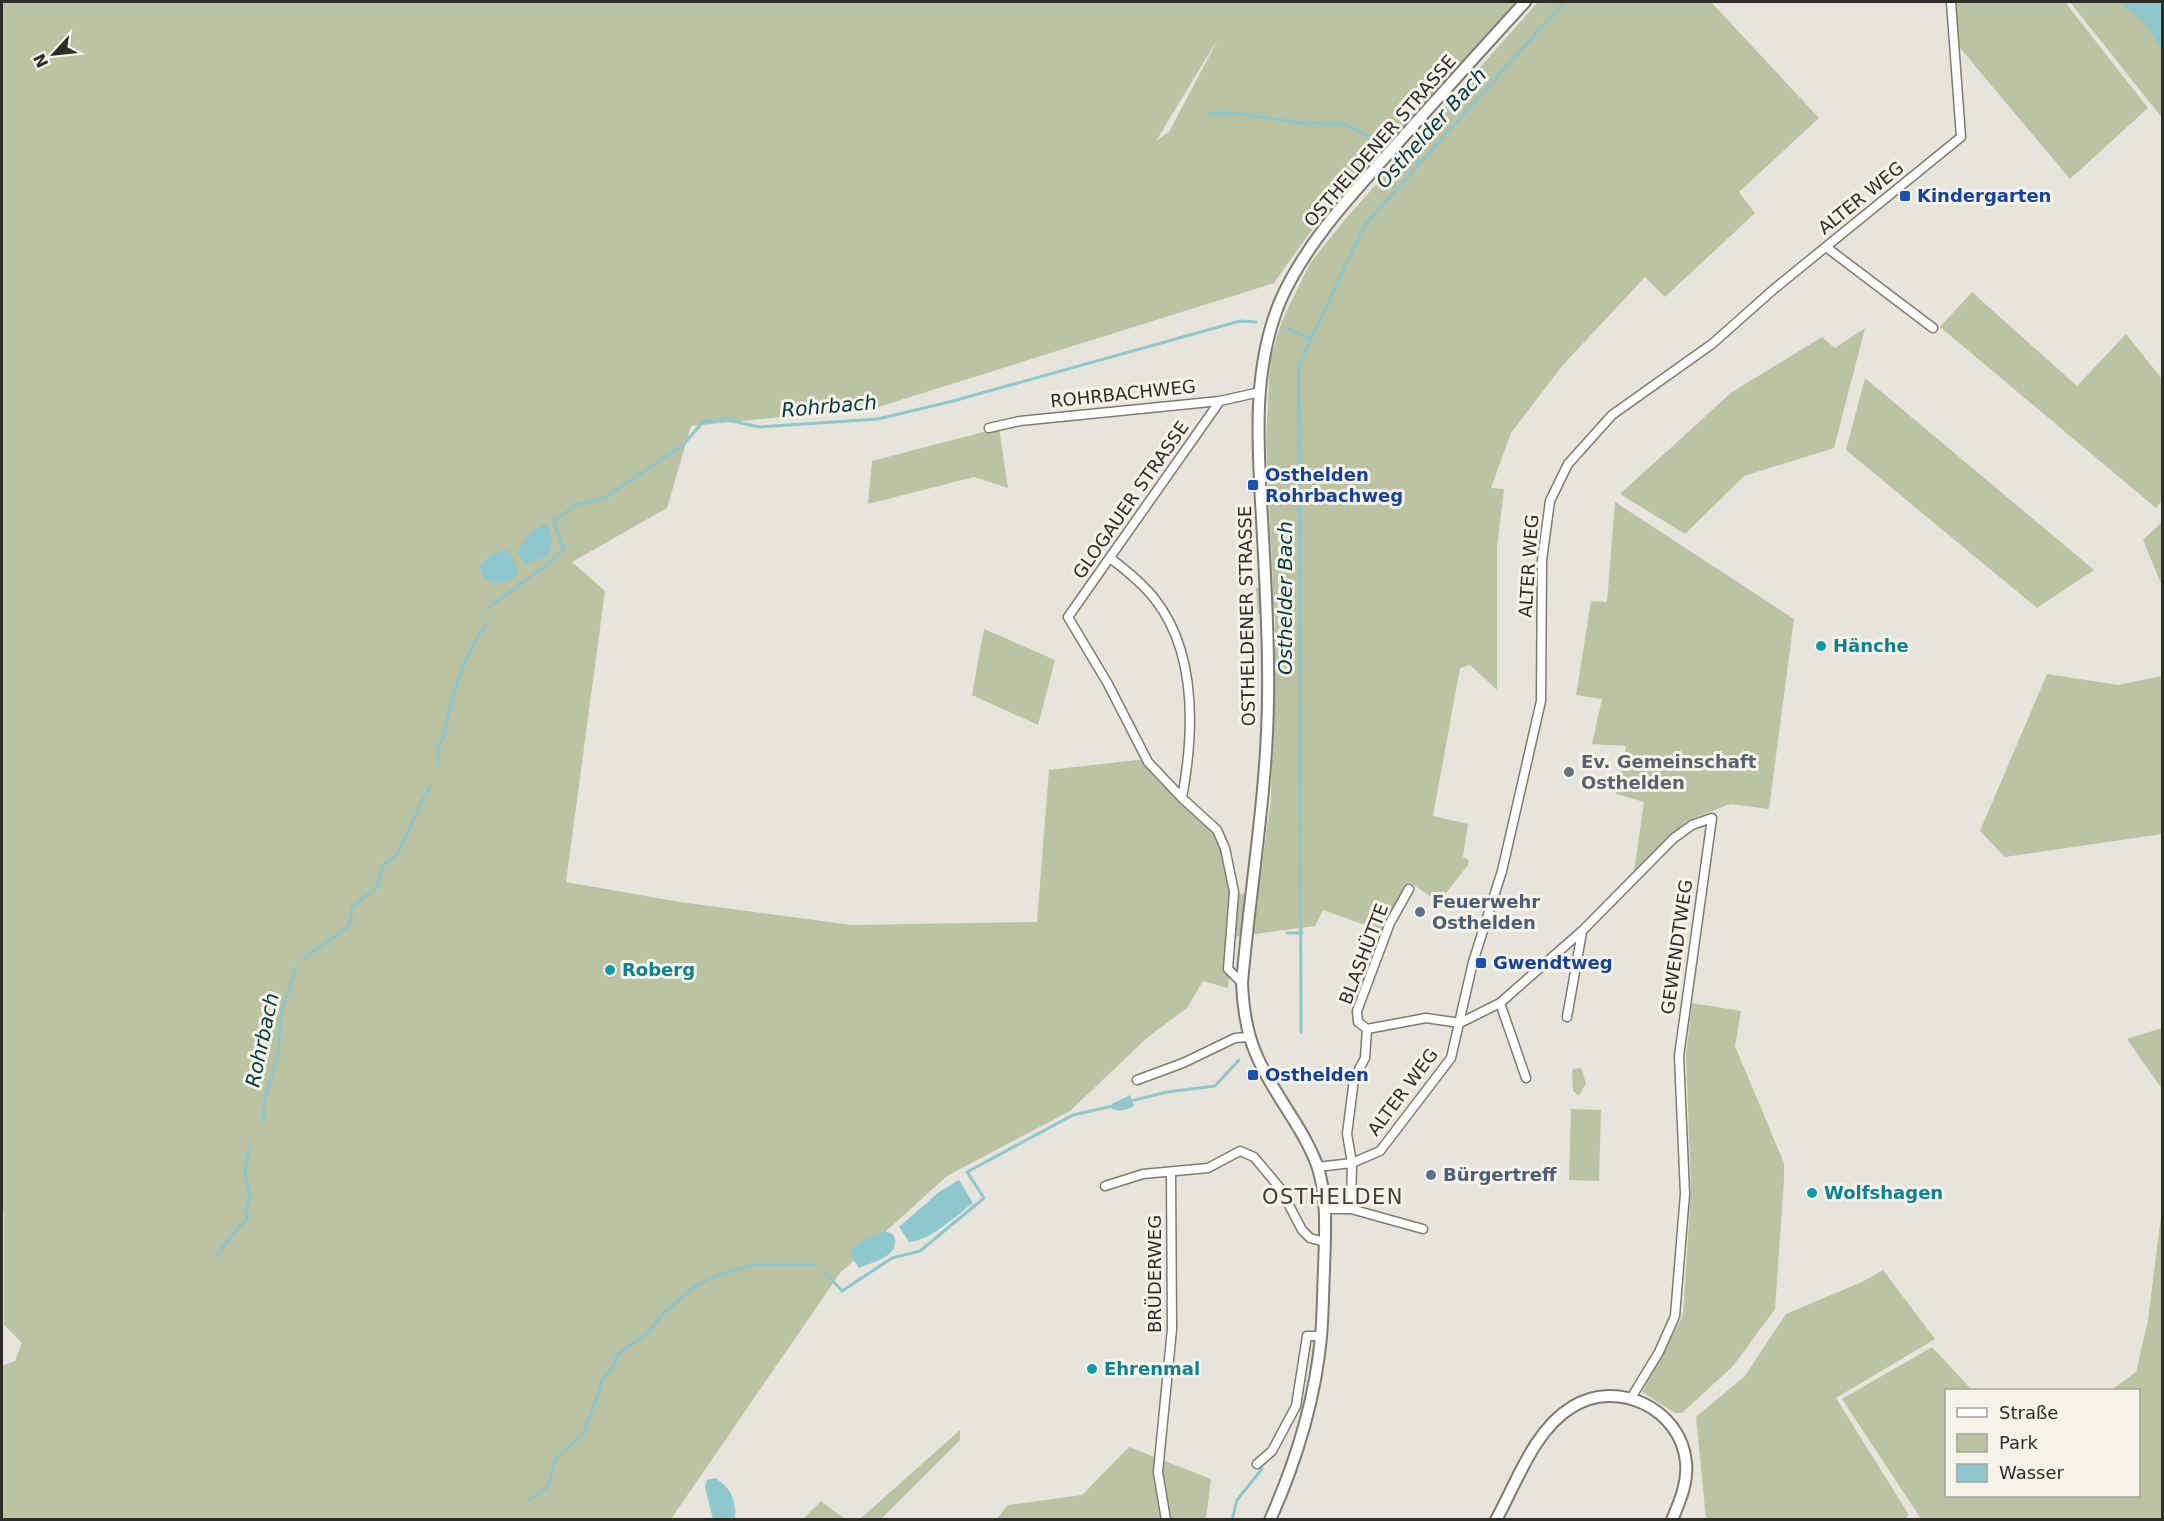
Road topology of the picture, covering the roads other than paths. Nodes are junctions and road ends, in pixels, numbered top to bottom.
1 (1524, 2) edge
2 (1952, 2) edge
3 (1826, 247) junction
4 (1933, 328) dead end
5 (1260, 392) junction
6 (1220, 401) junction
7 (989, 428) dead end
8 (1110, 558) junction
9 (1182, 798) junction
10 (1410, 889) dead end
11 (1582, 931) junction
12 (1242, 983) junction
13 (1500, 1003) junction
14 (1567, 1017) dead end
15 (1460, 1023) junction
16 (1367, 1029) junction
17 (1249, 1037) junction
18 (1526, 1078) dead end
19 (1137, 1080) dead end
20 (1352, 1164) junction
21 (1317, 1167) junction
22 (1171, 1172) junction
23 (1105, 1186) dead end
24 (1324, 1209) junction
25 (1351, 1209) junction
26 (1423, 1229) dead end
27 (1325, 1242) junction
28 (1321, 1336) junction
29 (1631, 1398) junction
30 (1257, 1464) dead end
31 (1166, 1520) edge
32 (1270, 1520) edge
33 (1496, 1520) edge
34 (1672, 1520) edge

1 - 5 main road, OSTHELDENER STRASSE
2 - 3 street, ALTER WEG
3 - 4 street
3 - 15 street, ALTER WEG
5 - 6 street, ROHRBACHWEG
5 - 12 main road, OSTHELDENER STRASSE
6 - 7 street, ROHRBACHWEG
6 - 8 street, GLOGAUER STRASSE
8 - 9 street
8 - 9 street, GLOGAUER STRASSE
9 - 12 street
10 - 16 street, BLASHÜTTE
11 - 13 street, GEWENDTWEG
11 - 14 street
11 - 29 street, GEWENDTWEG
12 - 17 main road, OSTHELDENER STRASSE
13 - 15 street, GEWENDTWEG
13 - 18 street
15 - 16 street, BLASHÜTTE
15 - 20 street, ALTER WEG
16 - 20 street, BLASHÜTTE
17 - 19 street
17 - 21 main road, OSTHELDENER STRASSE
20 - 21 street, ALTER WEG
20 - 25 street, BLASHÜTTE
21 - 24 main road, OSTHELDENER STRASSE
22 - 23 street
22 - 27 street
22 - 31 street, BRÜDERWEG
24 - 25 street
24 - 27 main road, OSTHELDENER STRASSE
25 - 26 street
27 - 28 main road, OSTHELDENER STRASSE
28 - 30 street
28 - 32 main road, OSTHELDENER STRASSE
29 - 33 main road
29 - 34 main road

